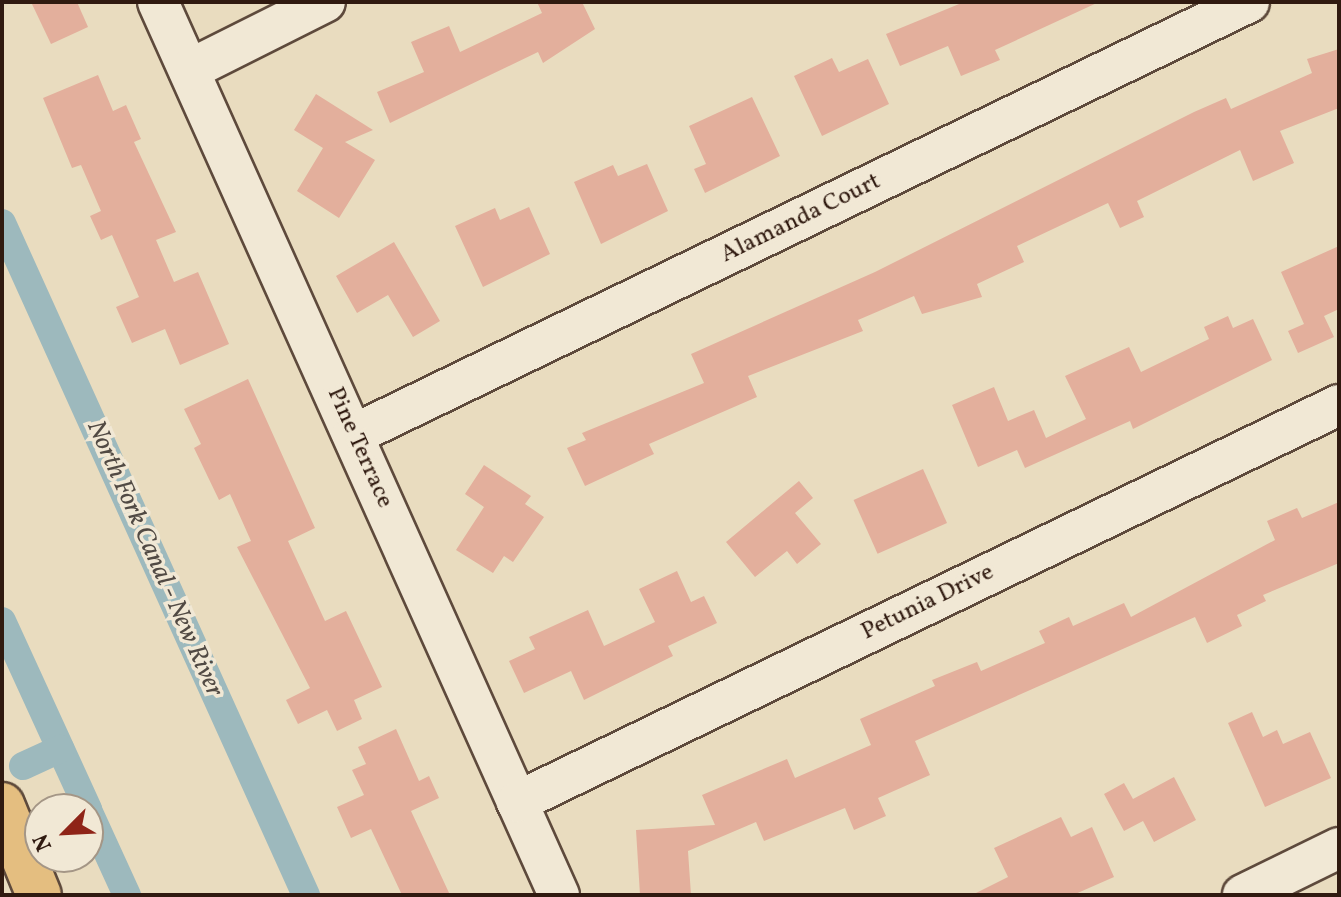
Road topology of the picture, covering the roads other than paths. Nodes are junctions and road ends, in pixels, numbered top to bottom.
1 (158, 2) edge
2 (325, 2) edge
3 (1249, 2) edge
4 (189, 70) junction
5 (1339, 405) edge
6 (353, 435) junction
7 (517, 802) junction
8 (2, 805) edge
9 (1339, 848) edge
10 (39, 895) edge
11 (559, 895) edge
12 (1243, 895) edge

1 - 4 street, Pine Terrace
2 - 4 street
3 - 6 street, Alamanda Court
4 - 6 street, Pine Terrace
5 - 7 street, Petunia Drive
6 - 7 street, Pine Terrace
7 - 11 street, Pine Terrace
8 - 10 highway
9 - 12 street

